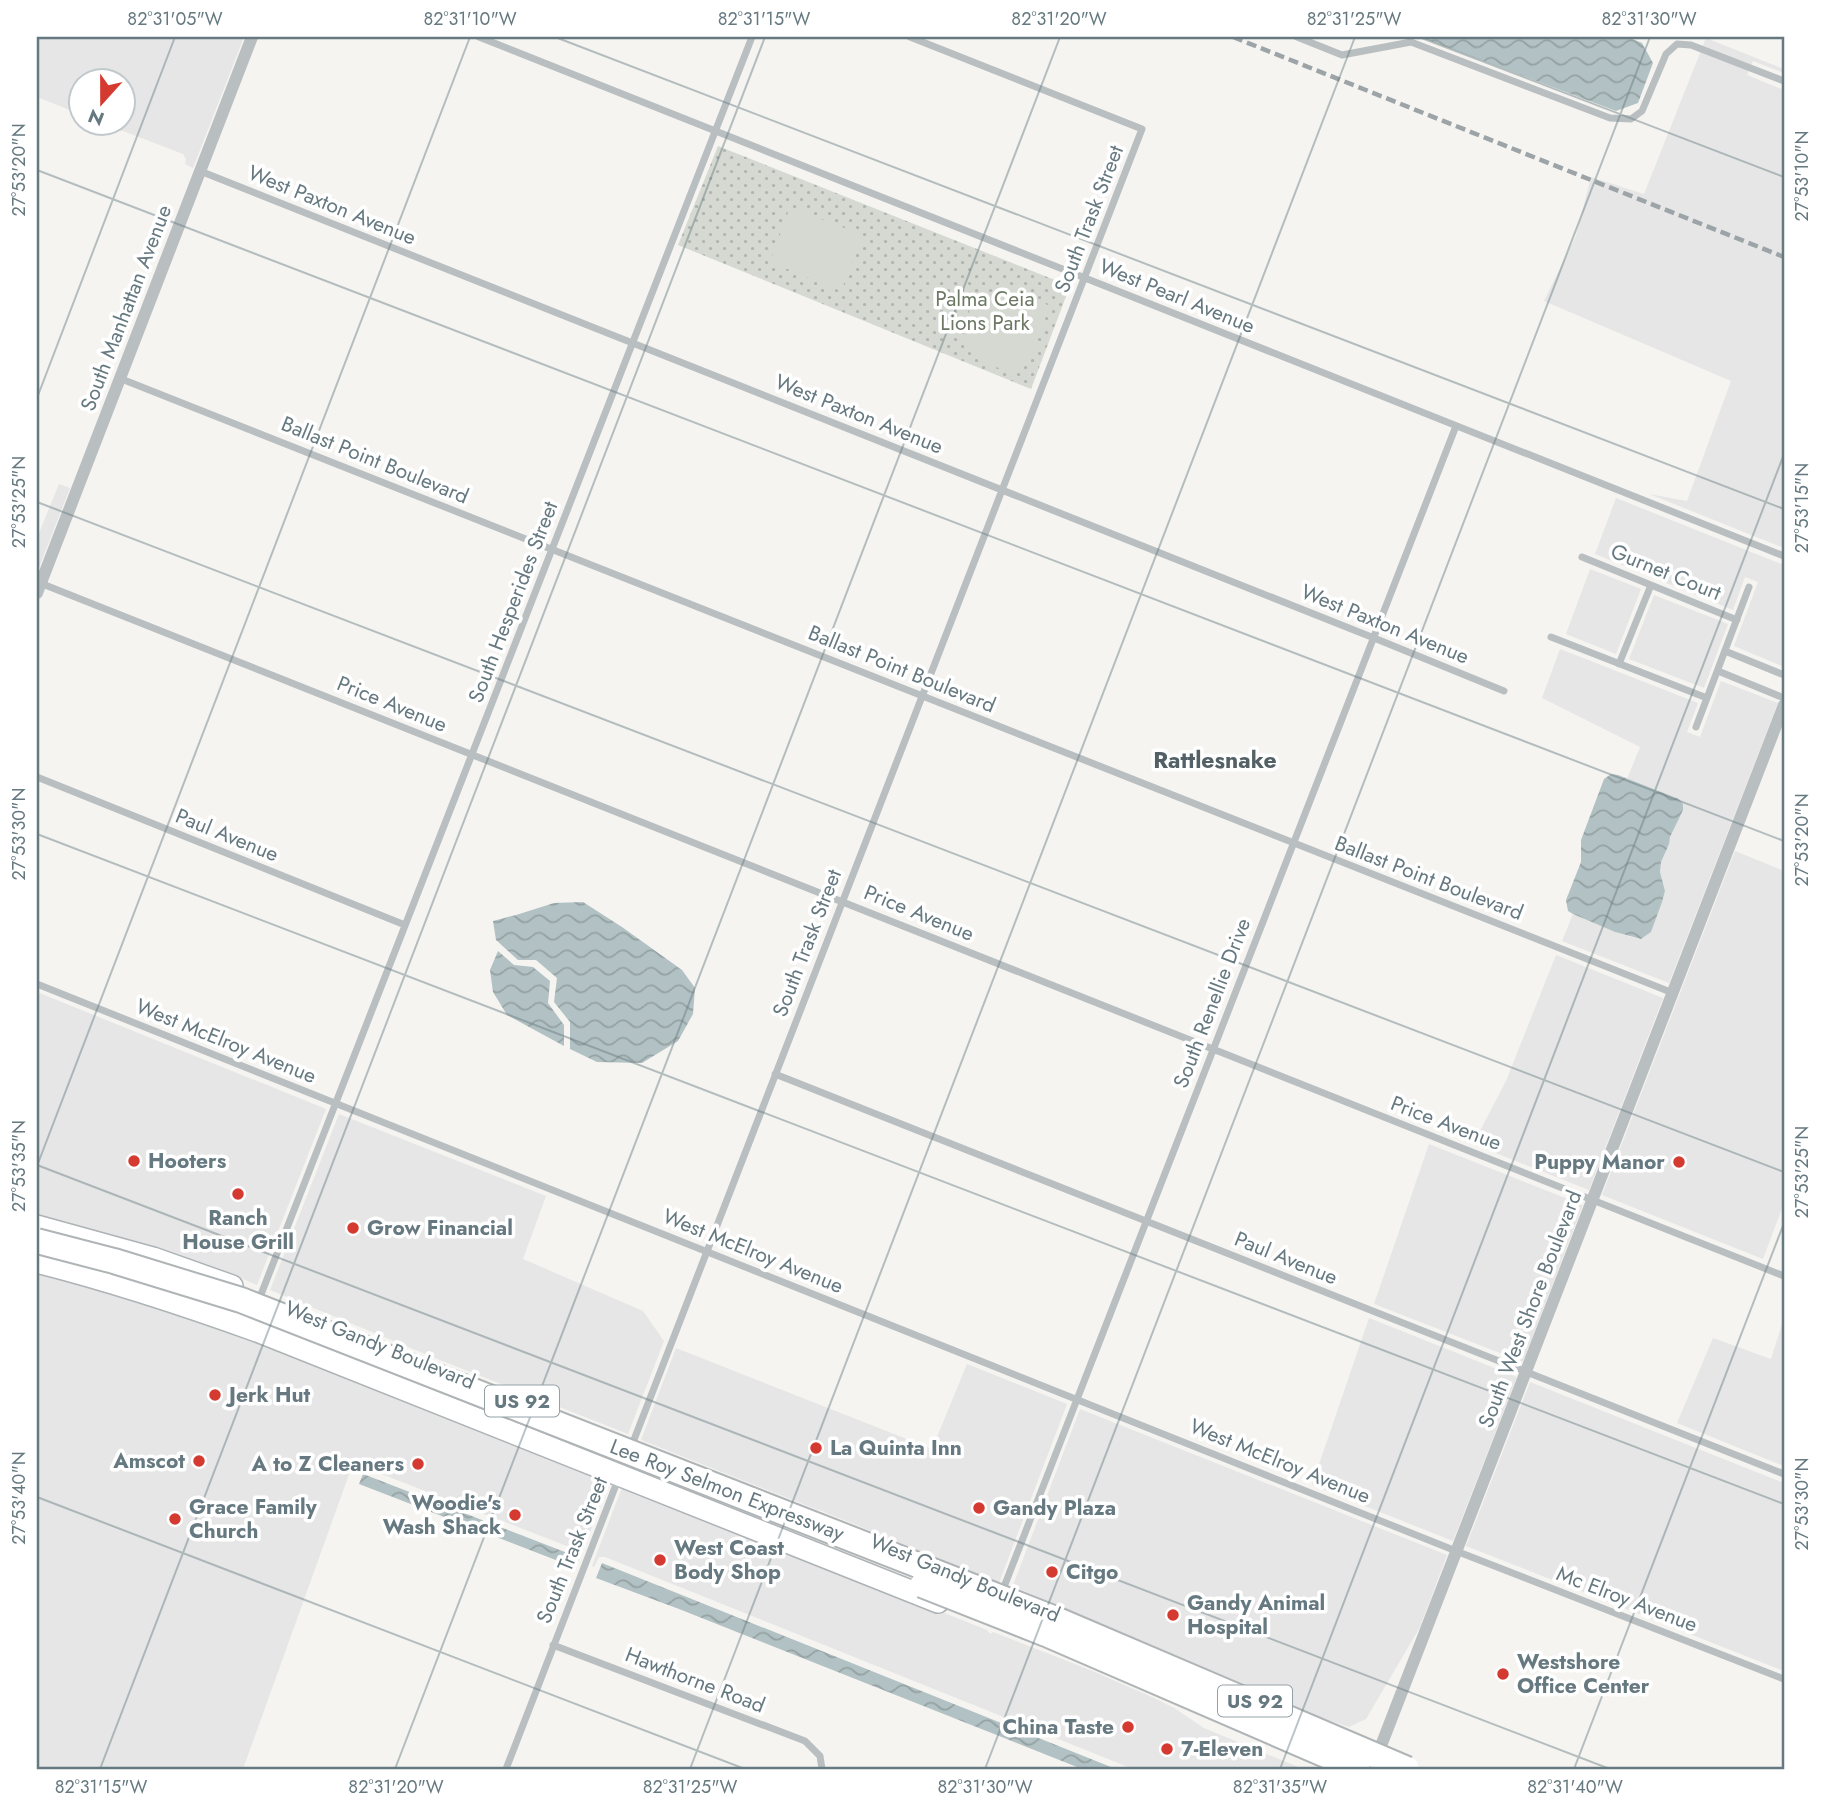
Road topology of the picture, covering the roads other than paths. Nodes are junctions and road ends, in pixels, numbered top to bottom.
1 (252, 37) edge
2 (479, 37) edge
3 (752, 37) edge
4 (911, 37) edge
5 (1297, 37) edge
6 (1784, 81) edge
7 (715, 131) junction
8 (200, 171) junction
9 (1085, 278) junction
10 (633, 343) junction
11 (120, 378) junction
12 (1456, 426) junction
13 (1003, 490) junction
14 (552, 549) junction
15 (1784, 556) edge
16 (1582, 557) dead end
17 (1651, 585) junction
18 (1749, 587) dead end
19 (38, 588) edge
20 (1737, 620) junction
21 (1551, 637) dead end
22 (1374, 638) junction
23 (1725, 651) junction
24 (1619, 664) junction
25 (1717, 671) junction
26 (1784, 675) edge
27 (1504, 691) dead end
28 (923, 696) junction
29 (1707, 698) junction
30 (1784, 698) edge
31 (1784, 705) edge
32 (1696, 727) dead end
33 (472, 754) junction
34 (37, 777) edge
35 (1293, 844) junction
36 (842, 902) junction
37 (405, 925) junction
38 (37, 984) edge
39 (1673, 993) junction
40 (1213, 1050) junction
41 (775, 1074) junction
42 (335, 1104) junction
43 (1593, 1200) junction
44 (1146, 1222) junction
45 (37, 1226) edge
46 (37, 1235) edge
47 (37, 1241) edge
48 (706, 1251) junction
49 (37, 1256) edge
50 (37, 1262) edge
51 (172, 1265) junction
52 (1784, 1276) edge
53 (260, 1297) junction
54 (180, 1303) junction
55 (404, 1354) junction
56 (1526, 1372) junction
57 (1077, 1399) junction
58 (470, 1416) junction
59 (630, 1450) junction
60 (622, 1470) junction
61 (1784, 1474) edge
62 (816, 1518) junction
63 (1456, 1550) junction
64 (818, 1554) junction
65 (1002, 1592) junction
66 (1054, 1615) junction
67 (992, 1623) junction
68 (553, 1645) junction
69 (1784, 1679) edge
70 (1375, 1762) edge
71 (506, 1769) edge
72 (822, 1769) edge
73 (1337, 1769) edge
74 (1358, 1769) edge
75 (1407, 1769) edge
76 (1415, 1769) edge

1 - 8 street, South Manhattan Avenue
2 - 7 street, West Pearl Avenue
3 - 7 street, South Hesperides Street
4 - 9 street, South Trask Street
5 - 6 street
7 - 9 street, West Pearl Avenue
7 - 10 street, South Hesperides Street
8 - 10 street, West Paxton Avenue
8 - 11 street, South Manhattan Avenue
9 - 12 street, West Pearl Avenue
9 - 13 street, South Trask Street
10 - 13 street, West Paxton Avenue
10 - 14 street, South Hesperides Street
11 - 14 street, Ballast Point Boulevard
11 - 19 street, South Manhattan Avenue
12 - 15 street, West Pearl Avenue
12 - 22 street, South Renellie Drive
13 - 22 street, West Paxton Avenue
13 - 28 street, South Trask Street
14 - 28 street, Ballast Point Boulevard
14 - 33 street, South Hesperides Street
16 - 17 street, Gurnet Court
17 - 20 street, Gurnet Court
17 - 24 street
18 - 20 street
19 - 33 street, Price Avenue
20 - 23 street
21 - 24 street
22 - 27 street, West Paxton Avenue
22 - 35 street, South Renellie Drive
23 - 25 street
23 - 26 street
24 - 29 street
25 - 29 street
25 - 30 street
28 - 35 street, Ballast Point Boulevard
28 - 36 street, South Trask Street
29 - 32 street
31 - 39 street, South West Shore Boulevard
33 - 36 street, Price Avenue
33 - 37 street, South Hesperides Street
34 - 37 street, Paul Avenue
35 - 39 street, Ballast Point Boulevard
35 - 40 street, South Renellie Drive
36 - 40 street, Price Avenue
36 - 41 street, South Trask Street
37 - 42 street, South Hesperides Street
38 - 42 street, West McElroy Avenue
39 - 43 street, South West Shore Boulevard
40 - 43 street, Price Avenue
40 - 44 street, South Renellie Drive
41 - 44 street, Paul Avenue
41 - 48 street, South Trask Street
42 - 48 street, West McElroy Avenue
42 - 53 street, South Hesperides Street
43 - 52 street, Price Avenue
43 - 56 street, South West Shore Boulevard
44 - 56 street, Paul Avenue
44 - 57 street, South Renellie Drive
45 - 51 main road, West Gandy Boulevard / US 92
46 - 51 main road
47 - 75 highway, Lee Roy Selmon Expressway, bridge
48 - 57 street, West McElroy Avenue
48 - 59 street, South Trask Street
49 - 74 highway, Lee Roy Selmon Expressway, bridge
50 - 54 main road, West Gandy Boulevard / US 92
51 - 53 main road, West Gandy Boulevard / US 92
53 - 55 main road, West Gandy Boulevard / US 92
54 - 55 main road
54 - 58 main road, West Gandy Boulevard / US 92
55 - 59 main road, West Gandy Boulevard / US 92
56 - 61 street, Paul Avenue
56 - 63 street, South West Shore Boulevard
57 - 63 street, West McElroy Avenue
57 - 65 street, South Renellie Drive
58 - 59 main road
58 - 60 main road, West Gandy Boulevard / US 92
59 - 62 main road, West Gandy Boulevard / US 92
60 - 62 main road
60 - 64 main road, West Gandy Boulevard / US 92
60 - 68 street, South Trask Street
62 - 65 main road, West Gandy Boulevard / US 92
63 - 69 street, Mc Elroy Avenue
63 - 70 street, South West Shore Boulevard
64 - 65 main road
64 - 67 main road, West Gandy Boulevard / US 92
65 - 66 main road, West Gandy Boulevard / US 92
66 - 67 main road
66 - 70 main road, West Gandy Boulevard / US 92
67 - 73 main road, West Gandy Boulevard / US 92
68 - 71 street, South Trask Street
68 - 72 street, Hawthorne Road
70 - 76 main road, West Gandy Boulevard / US 92

